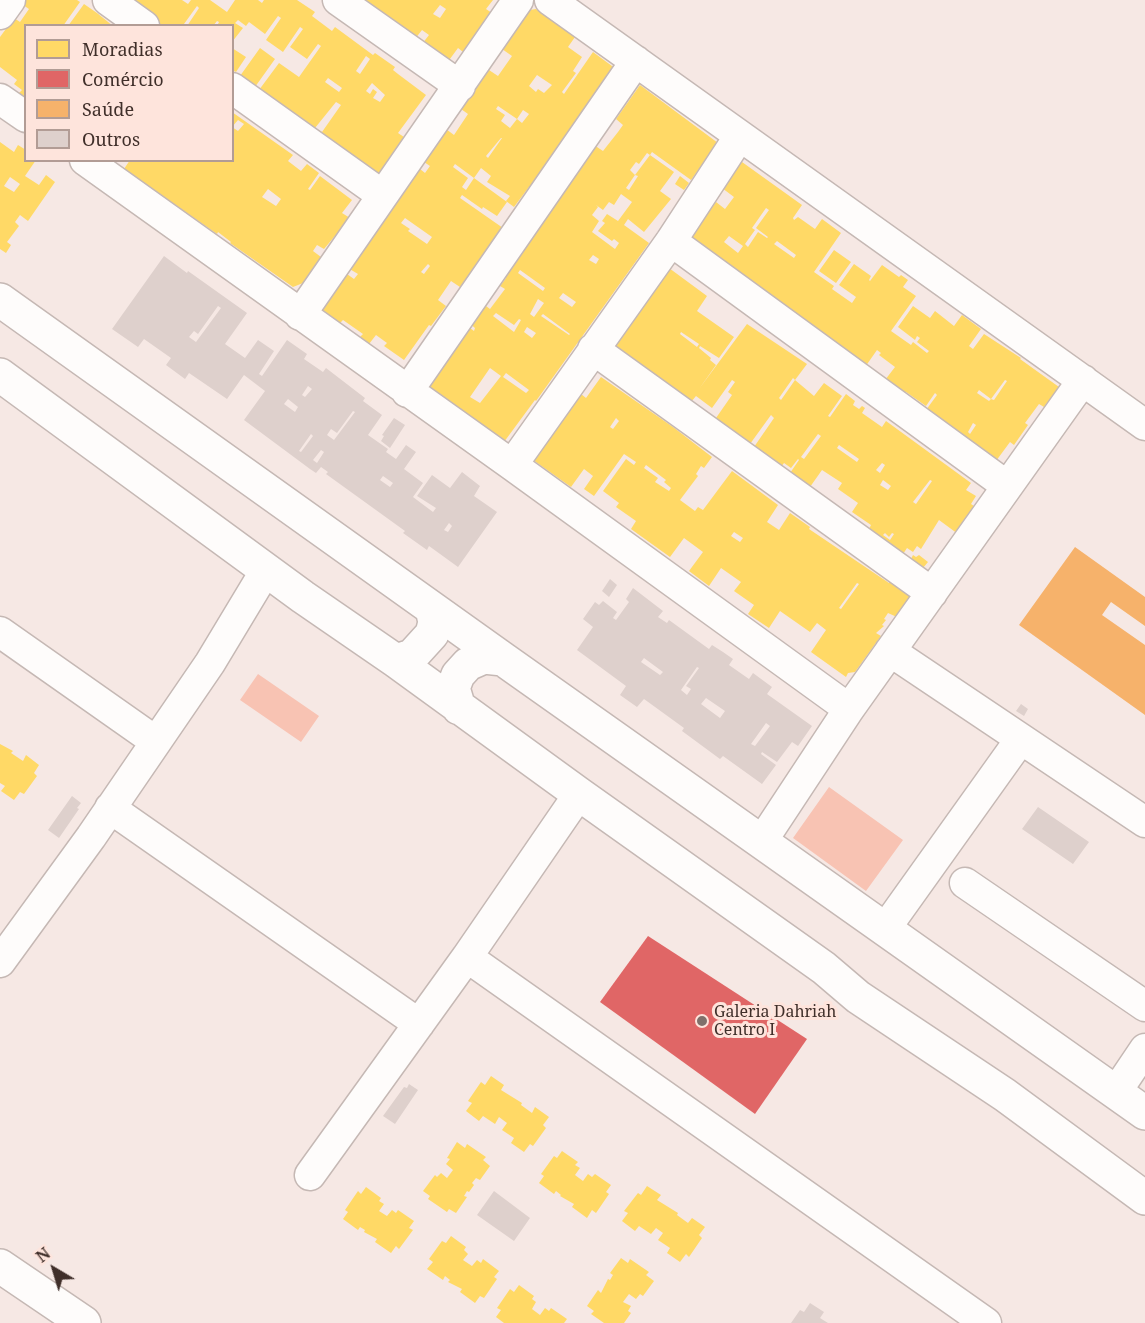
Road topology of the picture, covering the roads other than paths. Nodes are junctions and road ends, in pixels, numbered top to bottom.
1 (10, 0) edge
2 (108, 0) edge
3 (338, 0) edge
4 (518, 0) edge
5 (550, 0) edge
6 (0, 14) edge
7 (141, 24) edge
8 (636, 61) junction
9 (460, 86) junction
10 (234, 89) edge
11 (0, 99) edge
12 (24, 116) edge
13 (739, 137) junction
14 (88, 162) edge
15 (382, 195) junction
16 (671, 241) junction
17 (0, 300) edge
18 (300, 315) junction
19 (593, 349) junction
20 (0, 375) edge
21 (1083, 380) junction
22 (406, 392) junction
23 (1145, 425) edge
24 (512, 465) junction
25 (1007, 486) junction
26 (266, 570) junction
27 (932, 593) junction
28 (432, 609) junction
29 (0, 632) edge
30 (890, 651) junction
31 (503, 659) junction
32 (396, 661) junction
33 (459, 708) junction
34 (849, 710) junction
35 (1020, 740) junction
36 (155, 741) junction
37 (579, 794) junction
38 (111, 808) junction
39 (1145, 822) edge
40 (762, 841) junction
41 (965, 883) dead end
42 (885, 929) junction
43 (467, 957) junction
44 (0, 962) edge
45 (1145, 1006) edge
46 (419, 1024) junction
47 (1145, 1049) edge
48 (1116, 1092) junction
49 (1145, 1113) edge
50 (310, 1175) dead end
51 (1145, 1198) edge
52 (0, 1266) edge
53 (52, 1312) edge
54 (84, 1323) edge
55 (986, 1323) edge

1 - 6 street
2 - 7 street
3 - 9 street
4 - 9 street
5 - 8 street
8 - 13 street
8 - 22 street
9 - 15 street
10 - 15 street
11 - 12 street
13 - 16 street
13 - 21 street
14 - 18 street
15 - 18 street
16 - 19 street
16 - 25 street
17 - 28 main road
18 - 22 street
19 - 24 street
19 - 27 street
20 - 26 main road
21 - 23 street
21 - 25 street
22 - 24 street
24 - 34 street
25 - 27 street
26 - 32 main road
26 - 36 street
27 - 30 street
28 - 31 main road
28 - 32 main road
29 - 36 street
30 - 34 street
30 - 35 street
31 - 33 main road
31 - 40 main road
32 - 33 main road
33 - 37 main road
34 - 40 street
35 - 39 street
35 - 42 street
36 - 38 street
37 - 43 street
37 - 51 main road
38 - 44 street
38 - 46 street
40 - 42 main road
41 - 45 street
42 - 48 main road
43 - 46 street
43 - 55 street
46 - 50 street
47 - 48 street
48 - 49 main road
52 - 53 main road
53 - 54 main road

